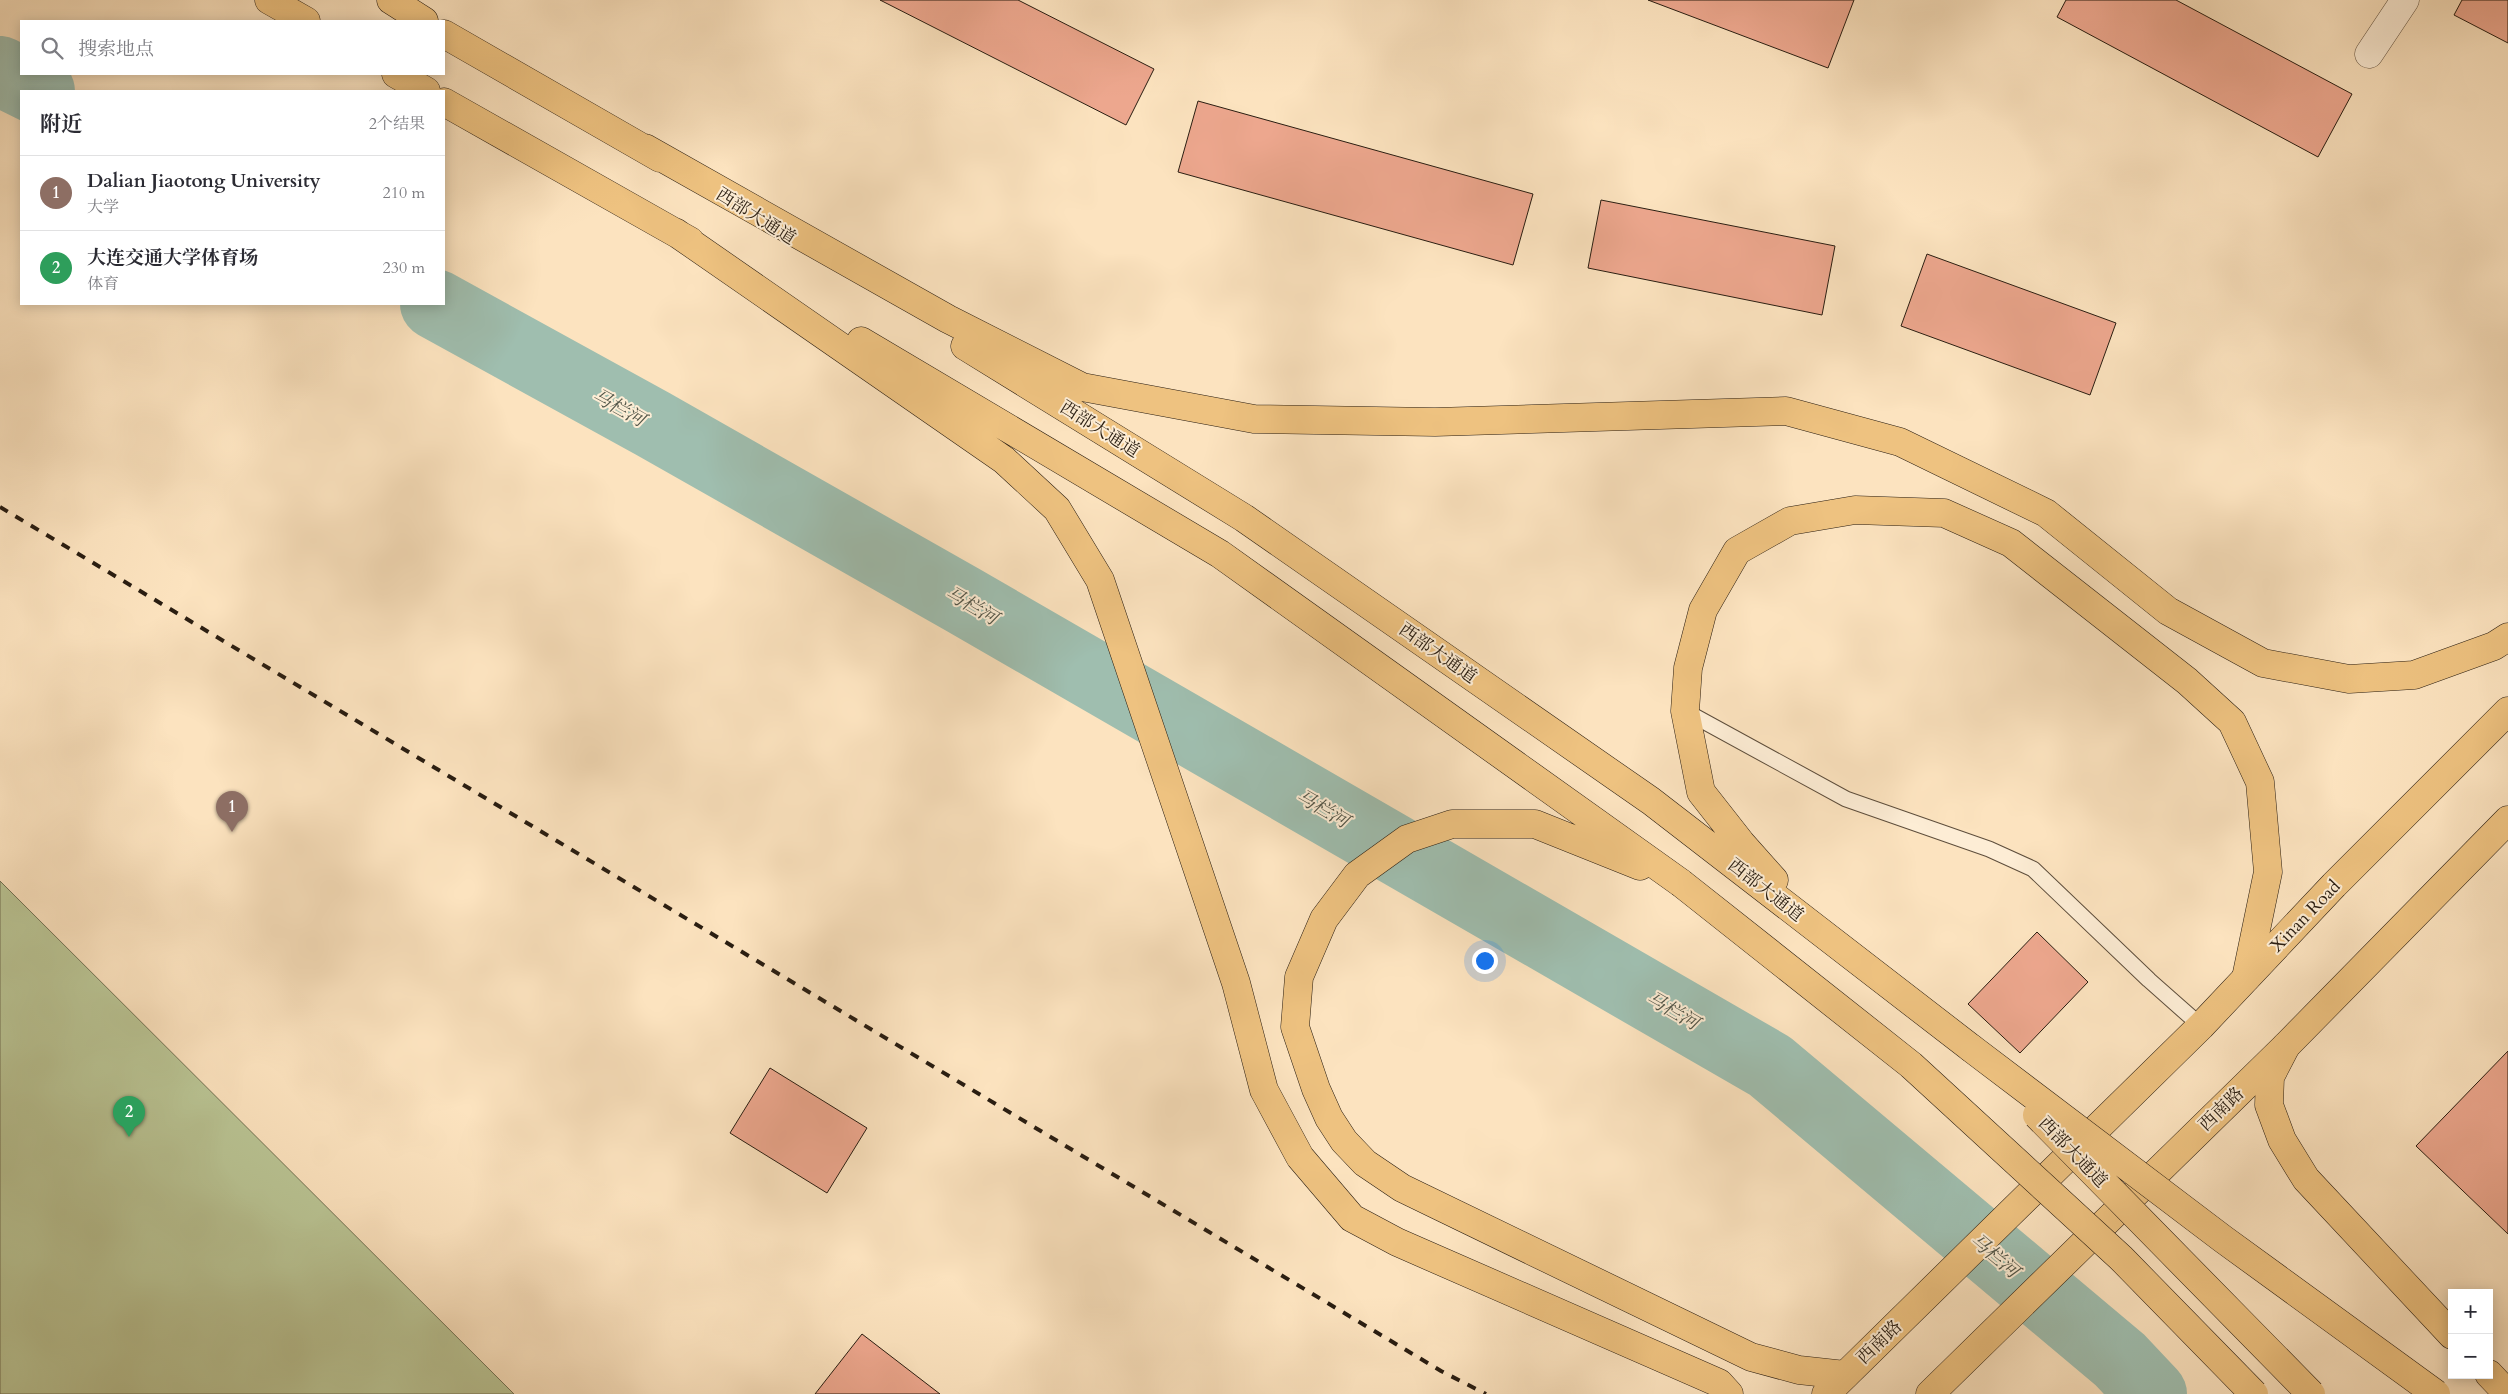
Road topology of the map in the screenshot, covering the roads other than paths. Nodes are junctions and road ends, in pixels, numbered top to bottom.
1 (269, 0) edge
2 (391, 0) edge
3 (2405, 0) edge
4 (304, 20) edge
5 (422, 20) edge
6 (453, 41) edge
7 (2369, 54) dead end
8 (398, 75) edge
9 (424, 90) edge
10 (454, 108) edge
11 (645, 148) junction
12 (675, 232) junction
13 (2508, 637) edge
14 (1685, 711) junction
15 (2508, 711) edge
16 (2508, 820) edge
17 (1681, 883) junction
18 (1822, 933) junction
19 (2246, 978) junction
20 (2201, 1026) junction
21 (2286, 1046) junction
22 (1971, 1048) junction
23 (2104, 1123) joint
24 (2451, 1334) edge
25 (1845, 1375) edge
26 (2493, 1378) edge
27 (1728, 1394) edge
28 (1930, 1394) edge
29 (2254, 1394) edge
30 (2311, 1394) edge
31 (2436, 1394) edge
32 (2508, 1394) edge

1 - 4 main road
2 - 5 main road
3 - 7 street
6 - 11 main road, 西部大通道
8 - 9 main road
10 - 12 main road
11 - 13 main road
11 - 18 main road, 西部大通道
12 - 17 main road
12 - 27 main road
14 - 18 main road
14 - 19 main road
14 - 20 lane
15 - 19 main road, Xinan Road
16 - 21 main road, 西南路
17 - 25 main road
17 - 29 main road, bridge
18 - 22 main road, 西部大通道
19 - 20 main road, Xinan Road
20 - 23 main road, Xinan Road
21 - 24 main road
21 - 28 main road, 西南路, bridge
22 - 30 main road, 西部大通道, bridge
22 - 31 main road, bridge
23 - 25 main road, 西南路, bridge
26 - 32 main road

